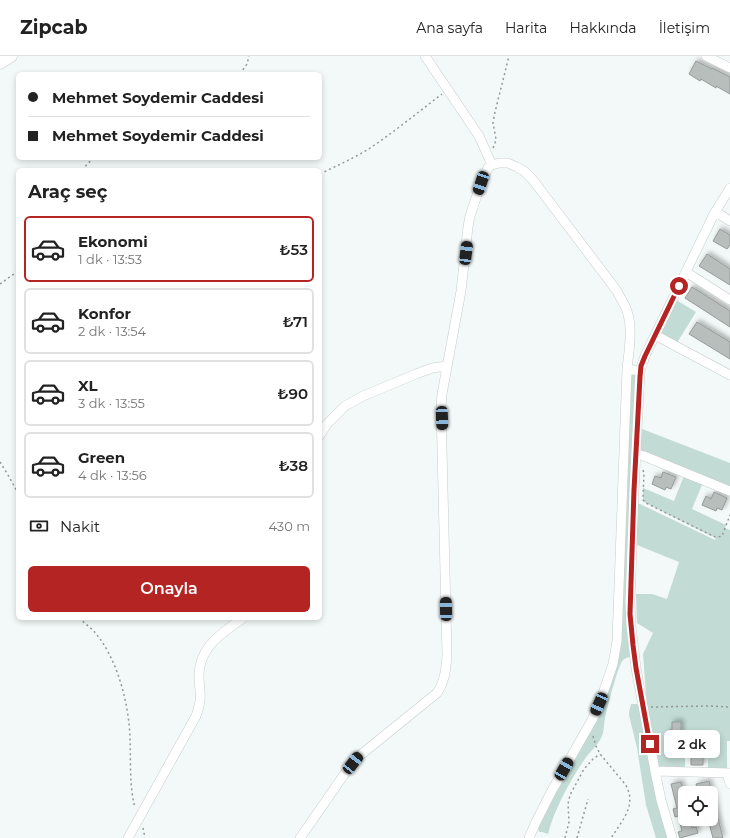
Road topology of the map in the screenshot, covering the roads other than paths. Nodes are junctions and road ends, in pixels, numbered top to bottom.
1 (11, 56) edge
2 (425, 56) edge
3 (706, 56) edge
4 (0, 63) edge
5 (730, 68) edge
6 (492, 165) junction
7 (730, 188) edge
8 (716, 212) junction
9 (730, 221) edge
10 (686, 272) junction
11 (730, 300) edge
12 (655, 336) junction
13 (447, 366) junction
14 (627, 369) junction
15 (640, 371) junction
16 (730, 375) edge
17 (322, 432) edge
18 (636, 454) junction
19 (730, 491) edge
20 (240, 620) edge
21 (655, 771) junction
22 (729, 773) edge
23 (730, 784) edge
24 (128, 838) edge
25 (300, 838) edge
26 (529, 838) edge
27 (672, 838) edge

1 - 4 main road
2 - 6 street
3 - 5 street
6 - 13 street
6 - 14 street
7 - 8 street
8 - 9 street
8 - 10 street
10 - 11 street
10 - 12 street
12 - 15 street
12 - 16 street
13 - 17 street
13 - 25 street
14 - 15 street
14 - 26 street
15 - 18 street
18 - 19 street
18 - 21 street
20 - 24 street
21 - 22 street
21 - 27 street
22 - 23 street

